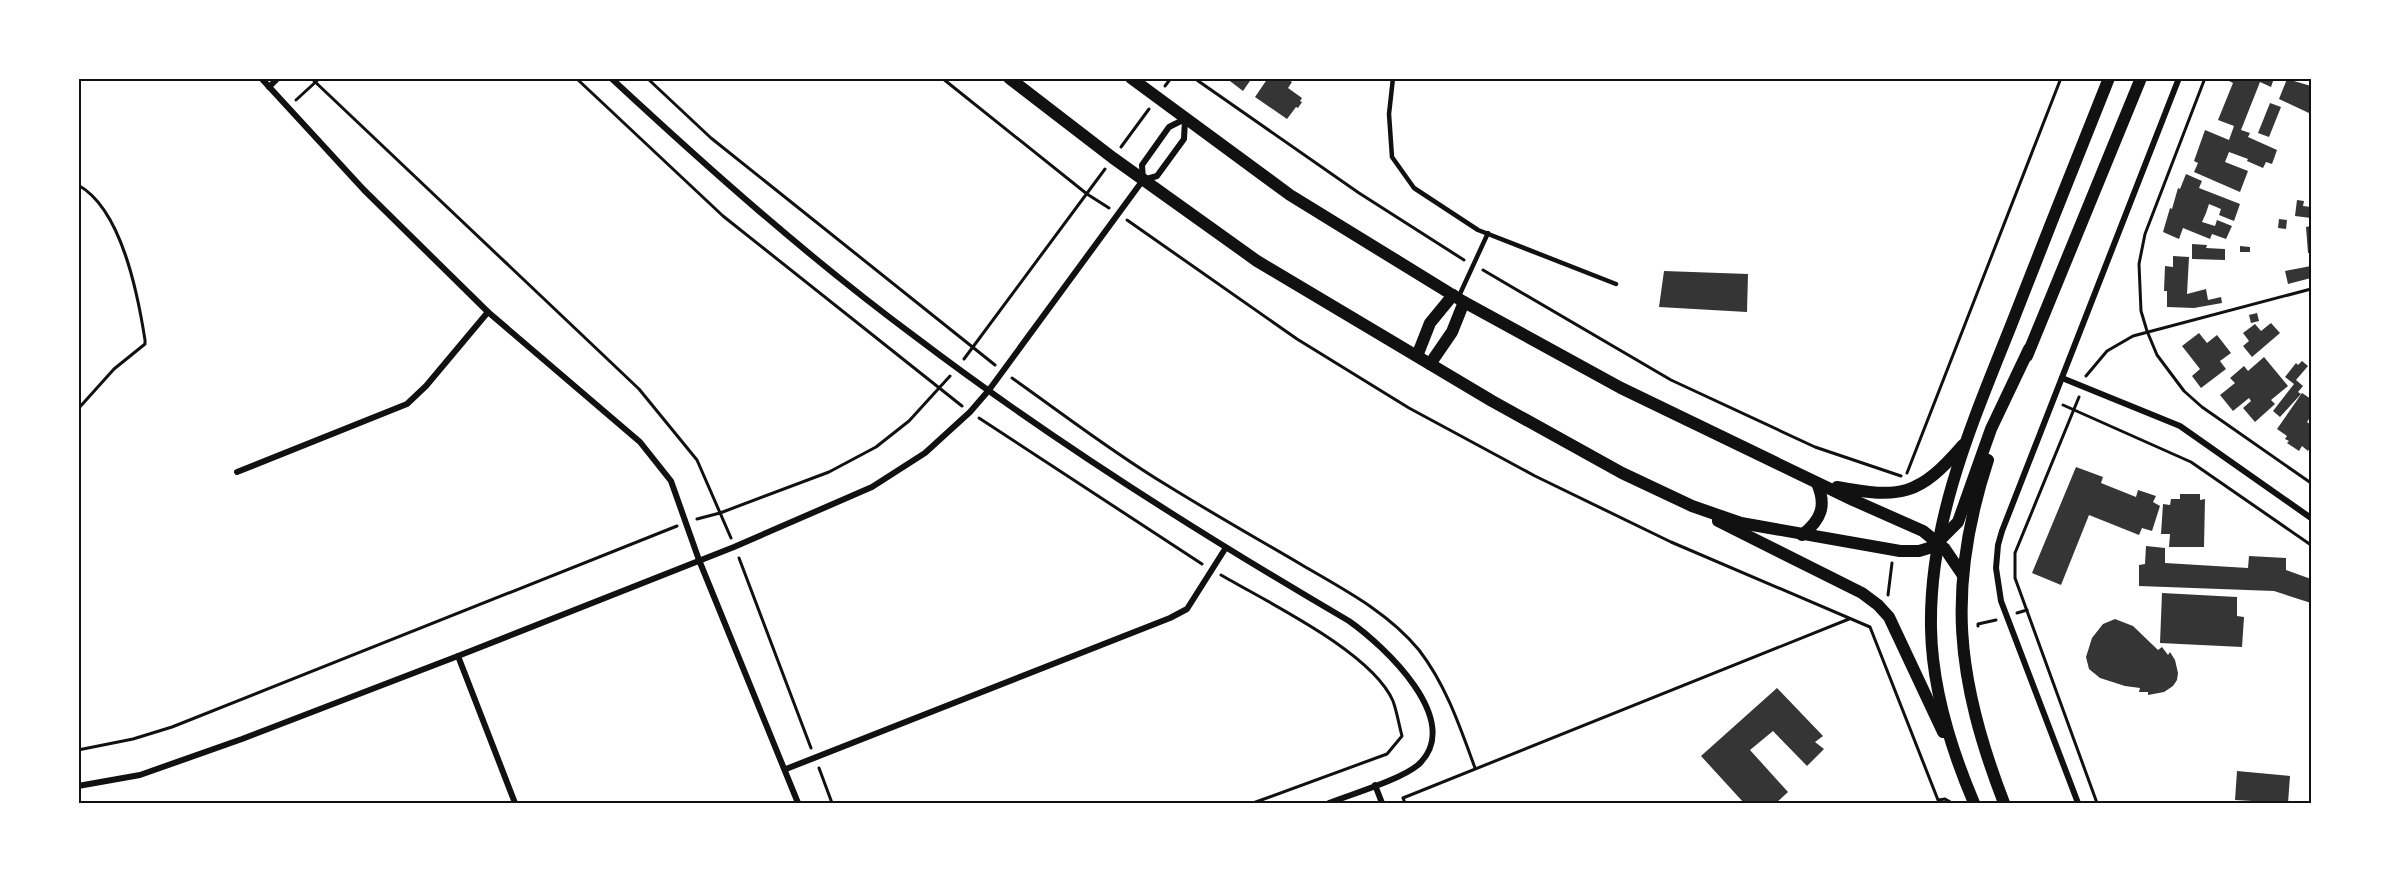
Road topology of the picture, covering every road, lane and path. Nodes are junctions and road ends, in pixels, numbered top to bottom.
1 (261, 78) edge
2 (279, 78) edge
3 (320, 78) edge
4 (576, 78) edge
5 (611, 78) edge
6 (647, 78) edge
7 (942, 78) edge
8 (1009, 78) edge
9 (1131, 78) edge
10 (1194, 78) edge
11 (1394, 78) edge
12 (2061, 78) edge
13 (2109, 78) edge
14 (2141, 78) edge
15 (2179, 78) edge
16 (2205, 78) edge
17 (269, 87) junction
18 (288, 107) junction
19 (1185, 119) junction
20 (1143, 180) junction
21 (78, 185) edge
22 (1119, 214) junction
23 (1488, 233) junction
24 (1473, 265) junction
25 (1616, 284) dead end
26 (2311, 289) edge
27 (1458, 298) junction
28 (488, 312) junction
29 (2146, 331) junction
30 (2030, 349) junction
31 (1417, 356) junction
32 (1430, 364) junction
33 (1003, 371) junction
34 (2061, 378) junction
35 (2082, 387) junction
36 (989, 390) junction
37 (2053, 401) junction
38 (78, 409) edge
39 (2074, 410) junction
40 (970, 412) junction
41 (1965, 441) junction
42 (237, 472) dead end
43 (1817, 483) junction
44 (2311, 483) edge
45 (1655, 490) junction
46 (2311, 518) edge
47 (1802, 535) junction
48 (1938, 542) junction
49 (2311, 545) edge
50 (1225, 549) junction
51 (699, 560) junction
52 (1892, 565) dead end
53 (1212, 570) junction
54 (1962, 574) junction
55 (1888, 601) dead end
56 (1849, 620) junction
57 (458, 656) junction
58 (1956, 757) junction
59 (1475, 768) junction
60 (786, 769) junction
61 (1375, 785) junction
62 (78, 786) edge
63 (514, 803) edge
64 (798, 803) edge
65 (1253, 803) edge
66 (1329, 803) edge
67 (1382, 803) edge
68 (1405, 803) edge
69 (1952, 803) edge
70 (1974, 803) edge
71 (2004, 803) edge
72 (2078, 803) edge
73 (2097, 803) edge

1 - 17 street
2 - 17 street
3 - 18 path
4 - 40 path
5 - 36 street
6 - 33 path
7 - 22 path
8 - 20 main road
9 - 19 main road
10 - 24 path
11 - 23 lane
12 - 24 path
13 - 41 main road
14 - 30 main road
15 - 34 street
16 - 29 path
17 - 18 street
18 - 28 street
19 - 20 street
19 - 20 street
19 - 27 main road
20 - 22 street
20 - 31 main road
21 - 38 path
22 - 33 street
22 - 56 path
23 - 24 lane
23 - 25 lane
24 - 27 lane
26 - 29 path
27 - 31 main road
27 - 32 main road
27 - 43 main road
28 - 42 street
28 - 51 street
29 - 35 path
29 - 44 path
30 - 48 main road
30 - 54 main road
31 - 32 main road
32 - 45 main road
33 - 36 street
33 - 59 path
34 - 35 street
34 - 37 street
35 - 39 path
35 - 46 street
36 - 40 street
36 - 50 street
37 - 39 path
37 - 72 street
39 - 49 path
39 - 73 path
40 - 51 street
40 - 53 path
41 - 43 main road
41 - 48 main road
43 - 47 main road
43 - 48 main road
45 - 47 main road
45 - 58 main road
47 - 48 main road
48 - 54 main road
48 - 58 main road
50 - 53 street
50 - 61 street
51 - 57 street
51 - 60 street
52 - 55 path
53 - 60 street
53 - 65 path
54 - 71 main road
56 - 59 path
56 - 69 path
57 - 62 street
57 - 63 street
58 - 70 main road
59 - 68 path
60 - 64 street
61 - 66 street
61 - 67 street

